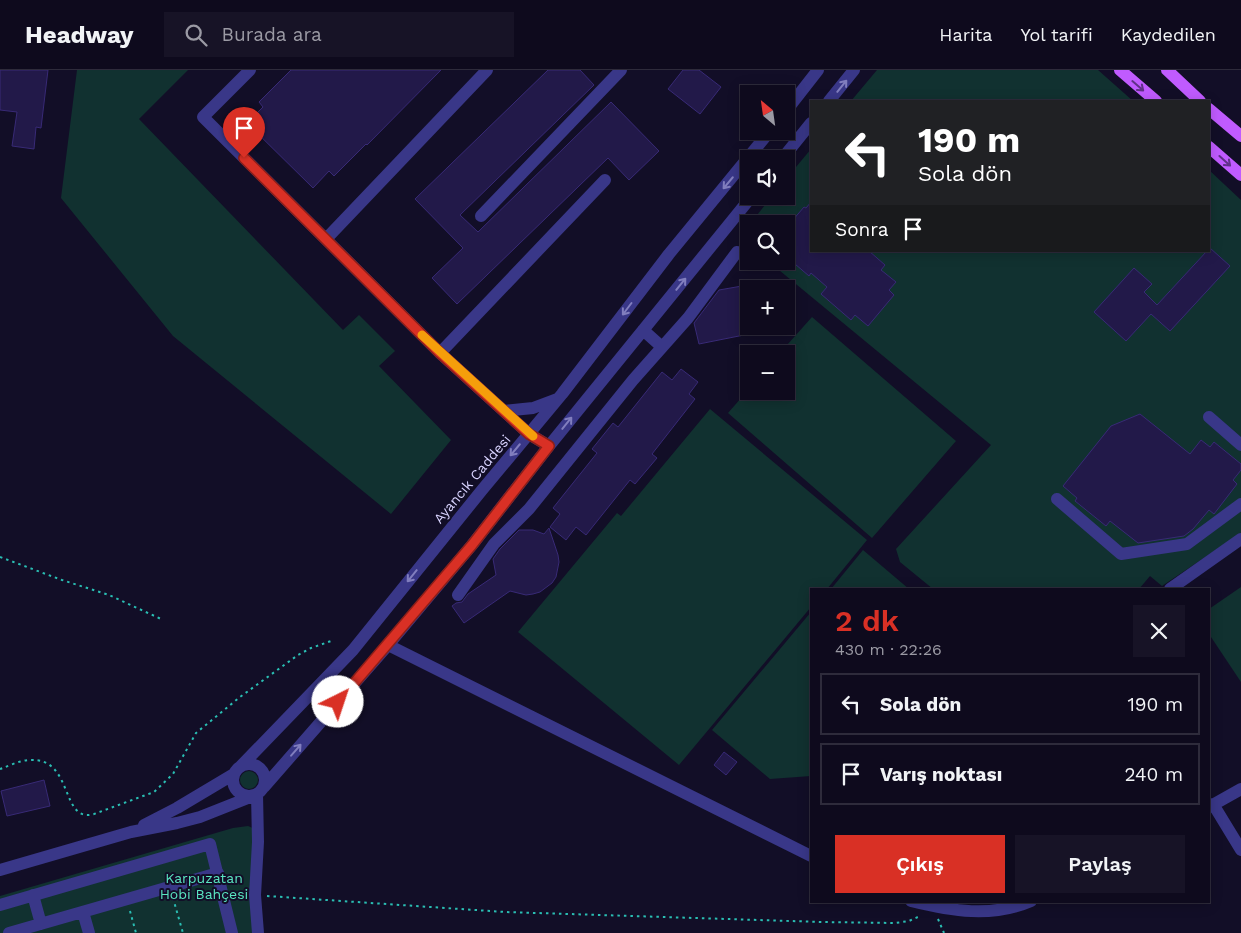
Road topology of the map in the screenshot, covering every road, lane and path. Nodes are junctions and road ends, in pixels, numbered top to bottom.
1 (250, 70) edge
2 (487, 70) edge
3 (620, 70) edge
4 (818, 70) edge
5 (854, 70) edge
6 (1120, 70) edge
7 (1168, 70) edge
8 (795, 99) edge
9 (830, 100) edge
10 (1155, 100) edge
11 (1199, 100) edge
12 (1210, 110) edge
13 (810, 124) edge
14 (1228, 126) junction
15 (1241, 128) edge
16 (1241, 136) edge
17 (763, 140) edge
18 (1210, 148) edge
19 (789, 150) edge
20 (1241, 175) edge
21 (605, 180) dead end
22 (745, 205) edge
23 (481, 216) dead end
24 (326, 239) junction
25 (737, 252) dead end
26 (643, 330) junction
27 (662, 347) junction
28 (440, 353) junction
29 (559, 398) junction
30 (504, 411) junction
31 (1209, 417) dead end
32 (529, 434) junction
33 (1241, 445) edge
34 (549, 446) junction
35 (1057, 499) dead end
36 (1241, 504) edge
37 (1241, 539) edge
38 (0, 557) edge
39 (1171, 588) edge
40 (458, 595) dead end
41 (160, 619) dead end
42 (334, 640) dead end
43 (388, 646) junction
44 (0, 769) edge
45 (237, 770) junction
46 (1241, 790) edge
47 (258, 792) junction
48 (1211, 806) edge
49 (130, 832) junction
50 (1241, 850) edge
51 (810, 856) edge
52 (0, 870) edge
53 (218, 873) junction
54 (170, 886) junction
55 (33, 895) junction
56 (255, 895) junction
57 (127, 899) junction
58 (920, 903) edge
59 (1026, 903) edge
60 (0, 904) edge
61 (933, 906) junction
62 (83, 912) junction
63 (41, 924) junction
64 (10, 933) edge
65 (89, 933) edge
66 (136, 933) edge
67 (183, 933) edge
68 (232, 933) edge
69 (258, 933) edge

1 - 24 street
2 - 24 street
3 - 23 street
4 - 8 street
9 -> 5 street
6 -> 10 main road
7 - 11 main road
12 - 14 main road
13 - 19 street
14 - 15 street
14 - 16 main road
17 -> 29 street, Ayancık Caddesi
18 -> 20 main road
21 - 28 street
26 -> 22 street, Ayancık Caddesi
24 - 28 street
25 - 27 street
26 - 27 street
34 -> 26 street, Ayancık Caddesi
27 - 40 street
28 - 30 street
29 - 30 street
29 - 32 street, Ayancık Caddesi
30 - 32 street
31 - 33 street
32 - 34 street
32 -> 45 street, Ayancık Caddesi
34 - 43 street, Ayancık Caddesi
35 - 36 street
37 - 39 street
38 - 41 path
42 - 44 path
47 -> 43 street, Ayancık Caddesi
43 - 51 street
45 - 47 street
45 - 47 street
45 - 49 street, Ayancık Caddesi
46 - 48 street
47 - 49 street, Ayancık Caddesi
47 - 56 street
48 - 50 street
49 - 52 street, Ayancık Caddesi
53 - 54 street
53 - 55 street
53 - 68 street
54 - 57 street
54 - 67 path
55 - 60 street
55 - 63 street
56 - 61 path
56 - 69 street
57 - 62 street
57 - 66 path
58 - 61 street
59 - 61 street
62 - 63 street
62 - 65 street
63 - 64 street

